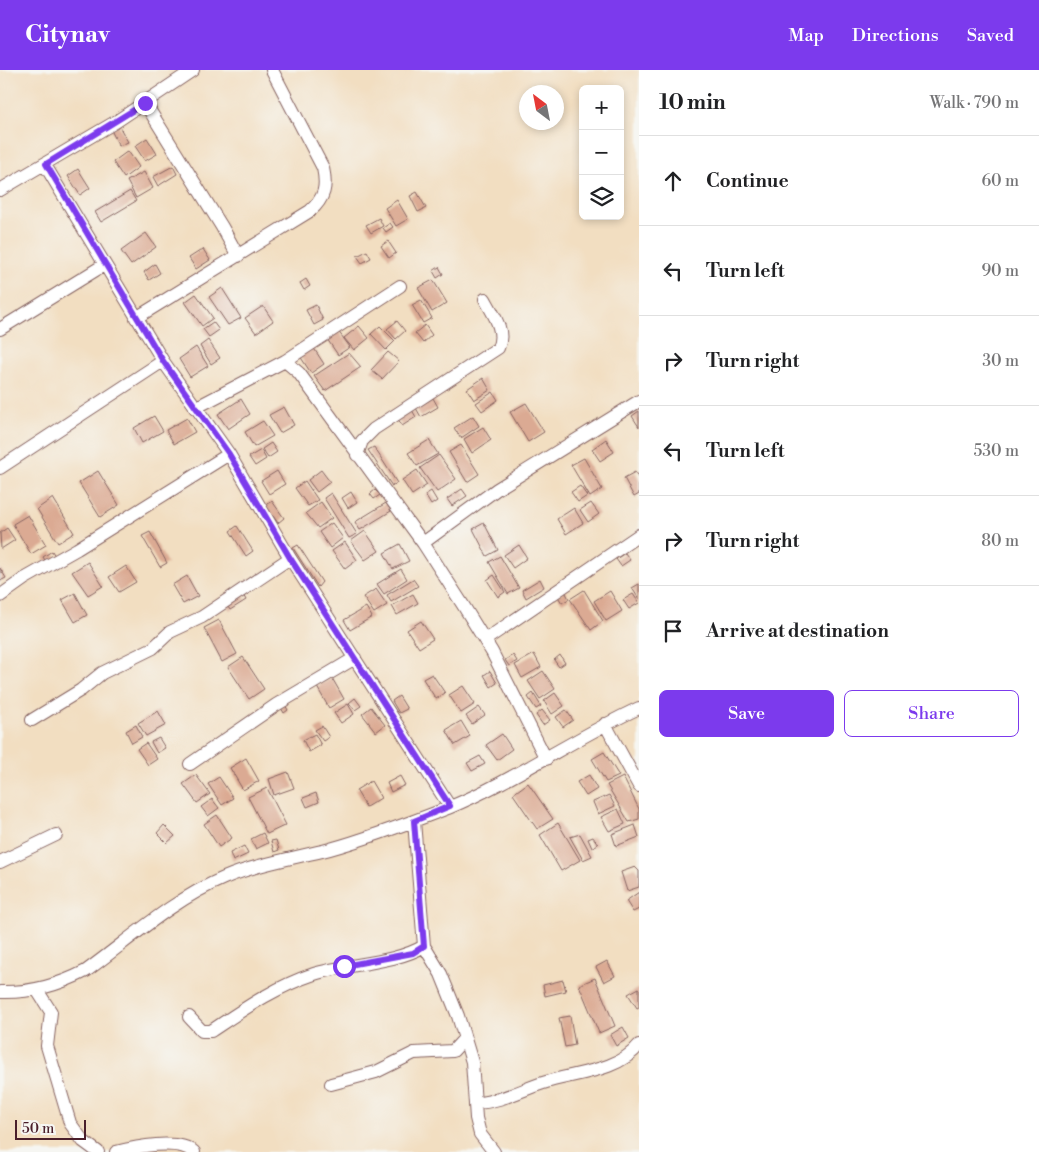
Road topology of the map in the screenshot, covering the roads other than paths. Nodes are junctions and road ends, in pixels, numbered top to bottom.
1 (193, 70) edge
2 (272, 70) edge
3 (145, 103) junction
4 (46, 164) junction
5 (0, 190) edge
6 (238, 256) junction
7 (104, 266) junction
8 (400, 286) dead end
9 (486, 299) dead end
10 (136, 318) junction
11 (0, 329) edge
12 (163, 361) junction
13 (285, 362) junction
14 (639, 401) edge
15 (195, 408) junction
16 (362, 441) junction
17 (348, 443) junction
18 (229, 454) junction
19 (357, 455) junction
20 (0, 468) edge
21 (639, 535) edge
22 (423, 543) junction
23 (290, 558) junction
24 (0, 596) edge
25 (485, 640) junction
26 (355, 658) junction
27 (639, 708) edge
28 (32, 720) dead end
29 (604, 724) junction
30 (546, 759) junction
31 (190, 764) dead end
32 (639, 786) edge
33 (450, 806) junction
34 (414, 821) junction
35 (56, 835) dead end
36 (0, 862) edge
37 (424, 946) junction
38 (36, 990) junction
39 (0, 992) edge
40 (189, 1017) dead end
41 (464, 1039) junction
42 (639, 1045) edge
43 (331, 1084) dead end
44 (476, 1103) junction
45 (98, 1152) edge
46 (116, 1152) edge
47 (194, 1152) edge
48 (494, 1152) edge

1 - 3 street
2 - 6 street
3 - 4 street
3 - 6 street
4 - 5 street
4 - 7 street
6 - 10 street
7 - 10 street
7 - 11 street
8 - 13 street
9 - 16 street
10 - 12 street
12 - 15 street
12 - 20 street
13 - 15 street
13 - 17 street
14 - 22 street
15 - 18 street
16 - 17 street
16 - 19 street
17 - 19 street
18 - 23 street
18 - 24 street
19 - 22 street
21 - 25 street
22 - 25 street
23 - 26 street
23 - 28 street
25 - 30 street
26 - 31 street
26 - 33 street
27 - 29 street
29 - 30 street
29 - 32 street
30 - 33 street
33 - 34 street
34 - 37 street
34 - 38 street
35 - 36 street
37 - 40 street
37 - 41 street
38 - 39 street
38 - 45 street
41 - 43 street
41 - 44 street
42 - 44 street
44 - 48 street
46 - 47 street

